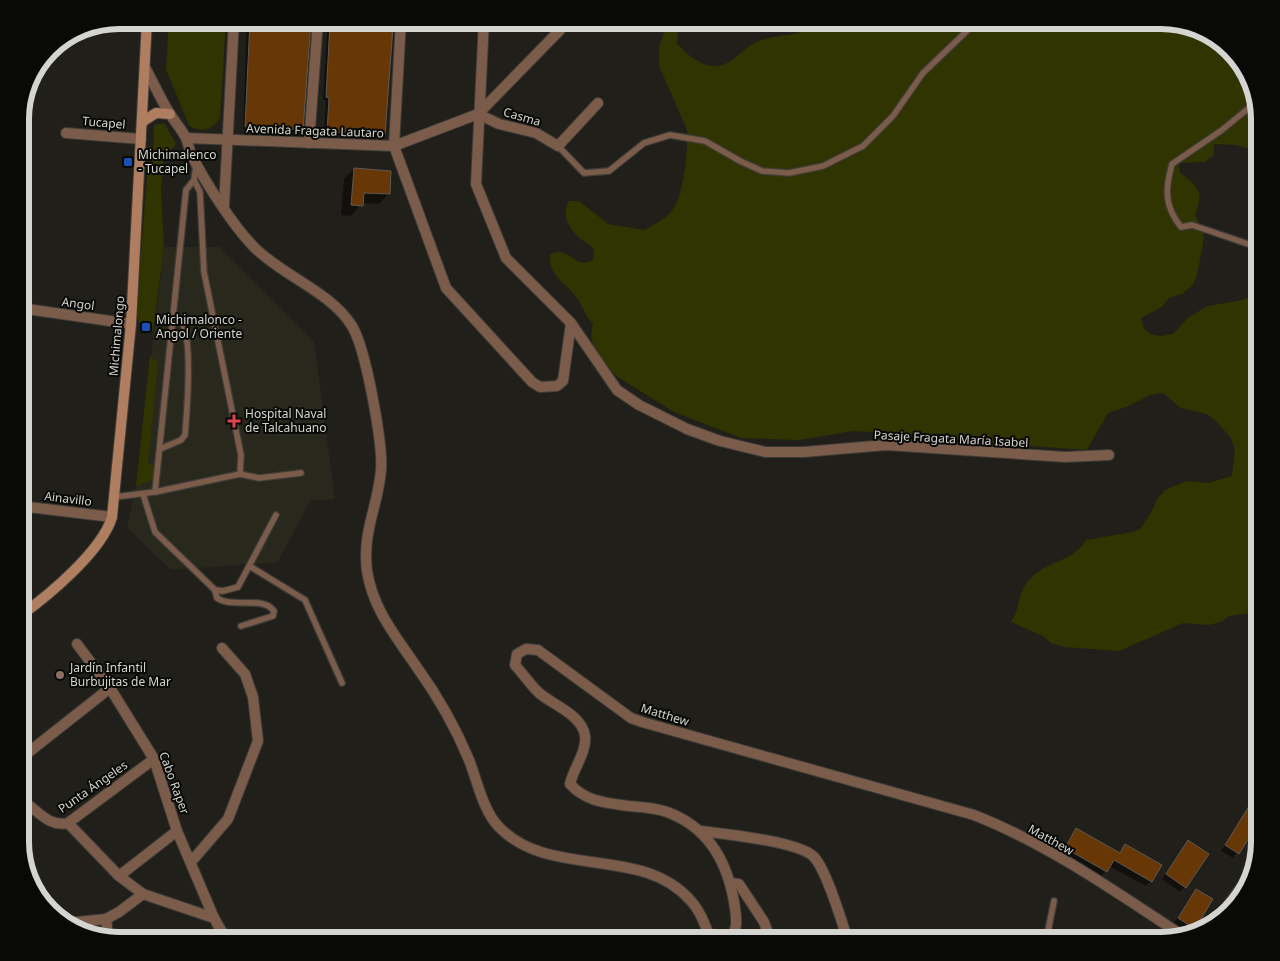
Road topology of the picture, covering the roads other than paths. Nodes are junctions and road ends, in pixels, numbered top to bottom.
1 (147, 29) edge
2 (233, 29) edge
3 (317, 29) edge
4 (400, 29) edge
5 (483, 29) edge
6 (560, 29) edge
7 (969, 29) edge
8 (146, 69) junction
9 (598, 103) dead end
10 (1250, 107) edge
11 (170, 114) junction
12 (478, 114) junction
13 (142, 122) junction
14 (66, 133) dead end
15 (186, 138) junction
16 (141, 139) junction
17 (227, 140) junction
18 (309, 143) junction
19 (394, 146) junction
20 (558, 146) junction
21 (196, 162) junction
22 (194, 180) junction
23 (224, 207) junction
24 (1251, 245) edge
25 (29, 309) edge
26 (173, 314) junction
27 (571, 323) junction
28 (131, 324) junction
29 (160, 449) junction
30 (1109, 455) dead end
31 (301, 473) dead end
32 (240, 474) junction
33 (156, 492) junction
34 (143, 494) junction
35 (114, 497) junction
36 (29, 507) edge
37 (276, 515) dead end
38 (112, 518) junction
39 (250, 567) junction
40 (215, 590) junction
41 (29, 608) edge
42 (241, 626) dead end
43 (77, 644) dead end
44 (222, 648) dead end
45 (342, 683) dead end
46 (110, 688) junction
47 (29, 753) edge
48 (154, 759) junction
49 (29, 806) edge
50 (68, 823) junction
51 (178, 831) junction
52 (701, 831) junction
53 (191, 862) junction
54 (119, 876) junction
55 (730, 882) junction
56 (143, 894) junction
57 (1054, 901) dead end
58 (214, 918) junction
59 (106, 919) junction
60 (77, 922) edge
61 (1175, 931) edge
62 (107, 932) edge
63 (222, 932) edge
64 (707, 932) edge
65 (734, 932) edge
66 (768, 932) edge
67 (845, 932) edge
68 (1048, 932) edge

1 - 8 main road, Michimalongo
2 - 17 street, Avenida Fragata Lautaro
3 - 18 street
4 - 19 street
5 - 12 street, Pasaje Fragata María Isabel
6 - 12 street, Avenida Fragata Lautaro
7 - 20 lane
8 - 11 street
8 - 13 main road, Michimalongo
9 - 20 street
10 - 24 lane
11 - 13 main road
11 - 15 street
12 - 19 street, Avenida Fragata Lautaro
12 - 20 street, Casma
12 - 27 street, Pasaje Fragata María Isabel
13 - 16 main road, Michimalongo
14 - 16 street, Tucapel
15 - 17 street, Avenida Fragata Lautaro
15 - 21 street
16 - 28 main road, Michimalongo
17 - 18 street, Avenida Fragata Lautaro
17 - 23 street, Avenida Fragata Lautaro
18 - 19 street, Avenida Fragata Lautaro
19 - 27 street
21 - 22 lane
21 - 23 street
22 - 26 lane
22 - 32 lane
23 - 64 street
25 - 28 street, Angol
26 - 29 lane
26 - 29 lane
27 - 30 street, Pasaje Fragata María Isabel
28 - 35 main road, Michimalongo
29 - 33 lane
31 - 32 lane
32 - 33 lane
33 - 34 lane
34 - 35 lane
34 - 40 lane
35 - 38 main road, Michimalongo
36 - 38 street, Ainavillo
37 - 39 lane
38 - 41 main road, Michimalongo
39 - 40 lane
39 - 45 lane
40 - 42 lane
43 - 46 street, Cabo Raper
44 - 53 street
46 - 47 street
46 - 48 street, Cabo Raper
48 - 50 street, Punta Ángeles
48 - 51 street, Cabo Raper
49 - 50 street, Punta Ángeles
50 - 54 street
51 - 53 street, Cabo Raper
51 - 54 street
52 - 55 street, Matthew
52 - 61 street, Matthew
52 - 67 street
53 - 58 street, Cabo Raper
54 - 56 street
55 - 65 street, Matthew
55 - 66 street
56 - 58 street
56 - 59 street
57 - 68 lane
58 - 63 street, Cabo Raper
59 - 60 street
59 - 62 street

